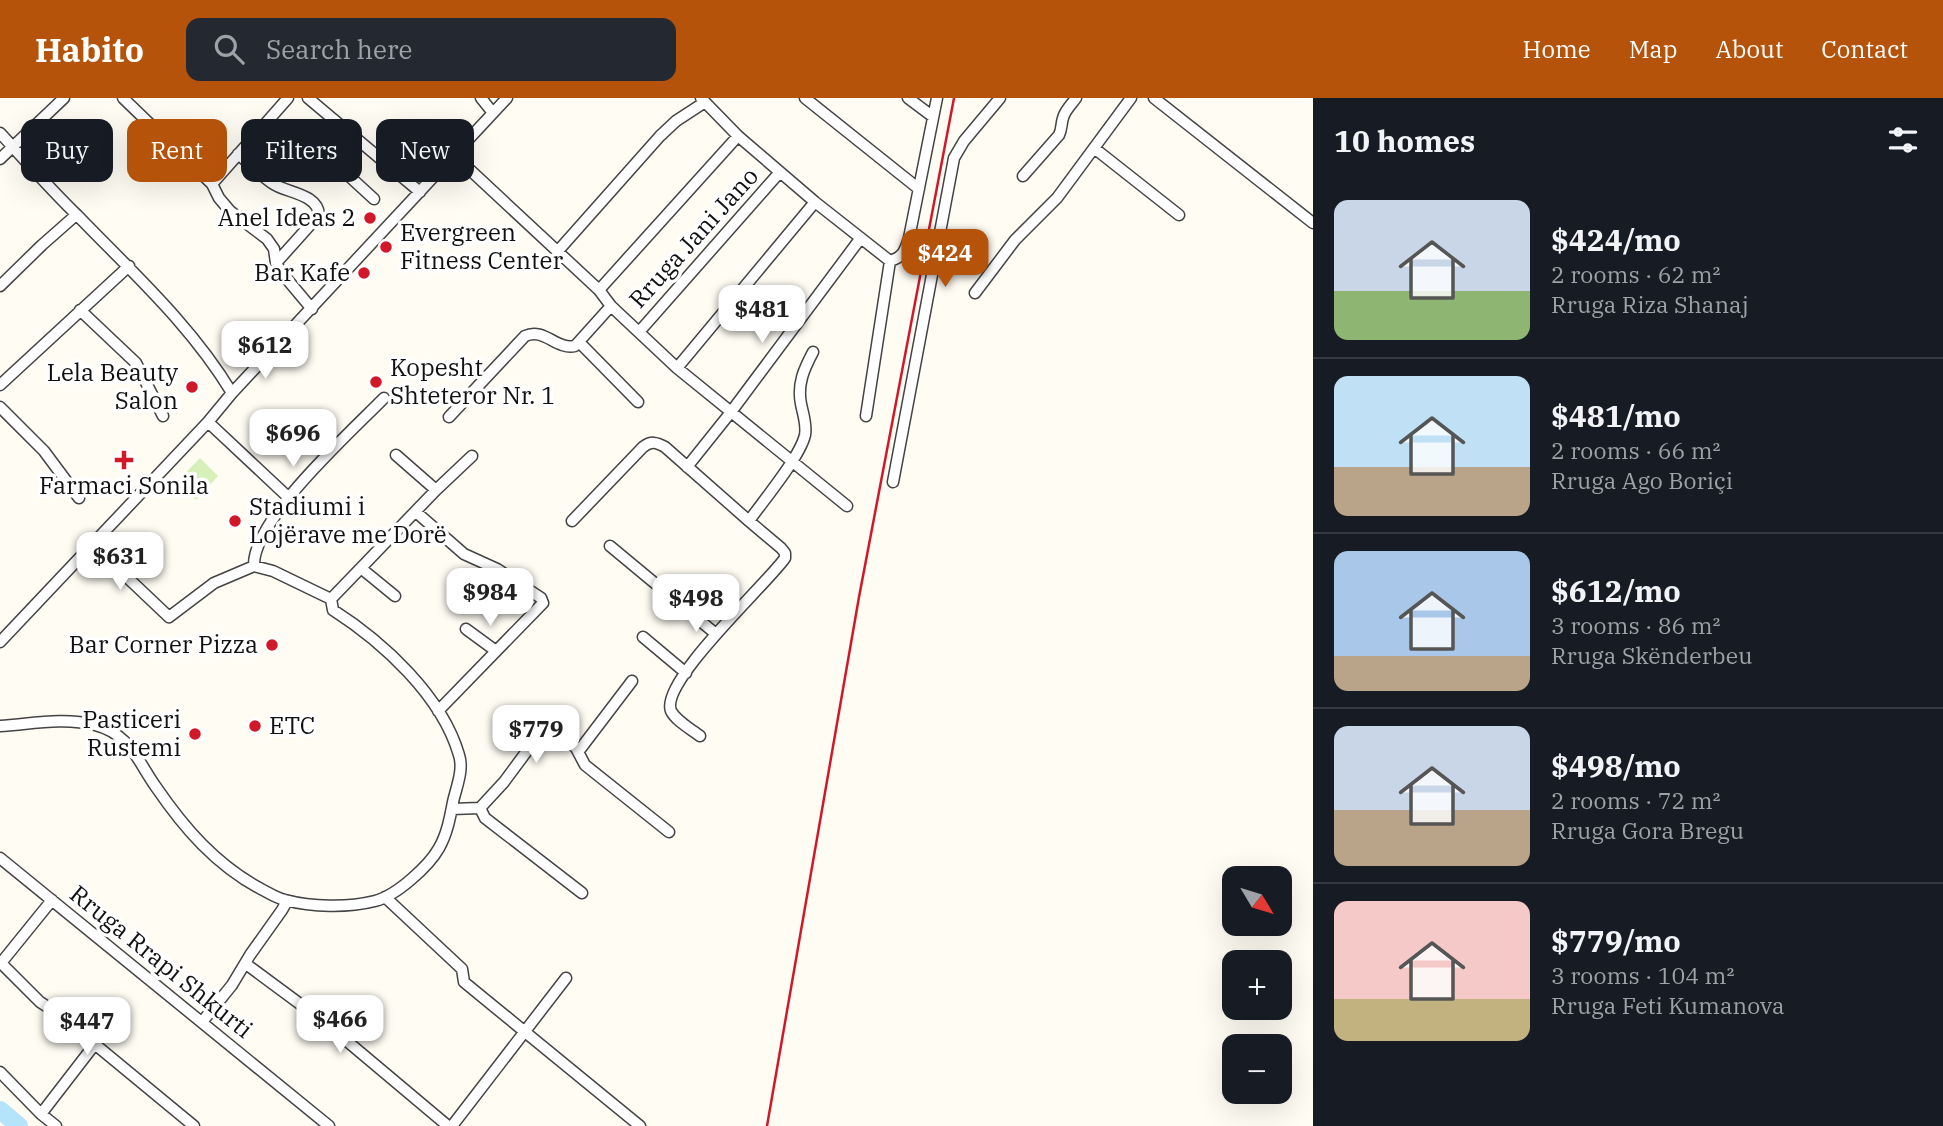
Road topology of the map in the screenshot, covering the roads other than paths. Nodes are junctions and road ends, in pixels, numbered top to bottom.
1 (64, 98) edge
2 (123, 98) edge
3 (288, 98) edge
4 (308, 98) edge
5 (481, 98) edge
6 (507, 98) edge
7 (805, 98) edge
8 (908, 98) edge
9 (937, 98) edge
10 (1000, 98) edge
11 (1076, 98) edge
12 (1131, 98) edge
13 (1154, 98) edge
14 (703, 100) edge
15 (493, 113) junction
16 (932, 116) junction
17 (269, 119) edge
18 (0, 132) edge
19 (474, 133) edge
20 (738, 136) junction
21 (13, 146) junction
22 (1094, 148) junction
23 (241, 151) edge
24 (238, 154) junction
25 (0, 159) edge
26 (780, 172) junction
27 (474, 174) edge
28 (1023, 176) dead end
29 (356, 182) edge
30 (429, 182) edge
31 (212, 184) junction
32 (919, 189) junction
33 (420, 192) junction
34 (374, 199) dead end
35 (815, 202) junction
36 (76, 215) junction
37 (1179, 215) dead end
38 (1313, 223) edge
39 (860, 239) junction
40 (557, 252) junction
41 (890, 261) junction
42 (276, 263) junction
43 (129, 267) junction
44 (0, 286) edge
45 (598, 290) junction
46 (975, 293) dead end
47 (611, 306) junction
48 (312, 309) junction
49 (80, 310) junction
50 (639, 332) junction
51 (580, 342) junction
52 (813, 352) dead end
53 (677, 368) junction
54 (0, 385) edge
55 (232, 393) junction
56 (384, 398) dead end
57 (638, 402) dead end
58 (0, 407) edge
59 (731, 412) junction
60 (163, 416) dead end
61 (866, 416) dead end
62 (449, 417) dead end
63 (208, 422) junction
64 (396, 455) dead end
65 (472, 456) dead end
66 (792, 461) junction
67 (687, 467) junction
68 (893, 482) dead end
69 (436, 490) junction
70 (288, 497) junction
71 (79, 498) dead end
72 (847, 506) dead end
73 (416, 512) junction
74 (749, 521) junction
75 (572, 522) dead end
76 (92, 544) junction
77 (610, 546) dead end
78 (254, 566) junction
79 (362, 569) junction
80 (395, 596) dead end
81 (331, 599) junction
82 (466, 629) dead end
83 (716, 634) junction
84 (643, 637) dead end
85 (0, 642) edge
86 (496, 651) junction
87 (686, 673) junction
88 (632, 681) dead end
89 (438, 711) junction
90 (0, 726) edge
91 (700, 736) dead end
92 (578, 752) junction
93 (480, 808) junction
94 (452, 809) junction
95 (669, 832) dead end
96 (0, 858) edge
97 (582, 893) dead end
98 (386, 897) junction
99 (52, 900) junction
100 (287, 901) junction
101 (246, 964) junction
102 (566, 978) dead end
103 (202, 1022) junction
104 (525, 1032) junction
105 (95, 1044) junction
106 (0, 1072) edge
107 (41, 1114) junction
108 (56, 1126) edge
109 (194, 1126) edge
110 (329, 1126) edge
111 (450, 1126) edge
112 (640, 1126) edge

1 - 21 street
2 - 31 street
3 - 17 street
4 - 33 street
5 - 15 street
6 - 15 street
7 - 32 street
8 - 16 street
9 - 16 street
10 - 68 street
11 - 28 street
12 - 22 street
13 - 38 street
14 - 20 street
14 - 40 street
15 - 19 street
16 - 32 street
18 - 21 street
20 - 26 street
20 - 45 street
21 - 25 street
21 - 36 street
22 - 37 street
22 - 46 street
23 - 24 street
24 - 31 street
24 - 42 street
26 - 35 street
26 - 50 street, Rruga Jani Jano
27 - 40 street
29 - 34 street
30 - 33 street
31 - 42 street
32 - 41 street
33 - 48 street
35 - 39 street
35 - 53 street
36 - 43 street
36 - 44 street
39 - 41 street
39 - 59 street
40 - 45 street
41 - 61 street
42 - 48 street
43 - 49 street
43 - 55 street
45 - 47 street
47 - 50 street
47 - 51 street
48 - 55 street
49 - 54 street
49 - 60 street
50 - 53 street
51 - 57 street
51 - 62 street
52 - 66 street
53 - 59 street
55 - 63 street
56 - 70 street
58 - 71 street
59 - 66 street
59 - 67 street
63 - 70 street
63 - 76 street
64 - 69 street
65 - 69 street
66 - 72 street
66 - 74 street
67 - 74 street
67 - 75 street
69 - 73 street
70 - 78 street
73 - 79 street
73 - 86 street
74 - 83 street
76 - 78 street
76 - 85 street
77 - 83 street
78 - 81 street
79 - 80 street
79 - 81 street
81 - 89 street
82 - 86 street
83 - 87 street
84 - 87 street
86 - 89 street
87 - 91 street
88 - 92 street
89 - 94 street
90 - 100 street
92 - 93 street
92 - 95 street
93 - 94 street
93 - 97 street
94 - 98 street
96 - 99 street, Rruga Rrapi Shkurti
98 - 100 street
98 - 104 street
99 - 103 street, Rruga Rrapi Shkurti
99 - 105 street
100 - 101 street
101 - 103 street
101 - 111 street
102 - 104 street
103 - 110 street, Rruga Rrapi Shkurti
104 - 111 street
104 - 112 street
105 - 107 street
105 - 109 street
106 - 107 street
107 - 108 street

